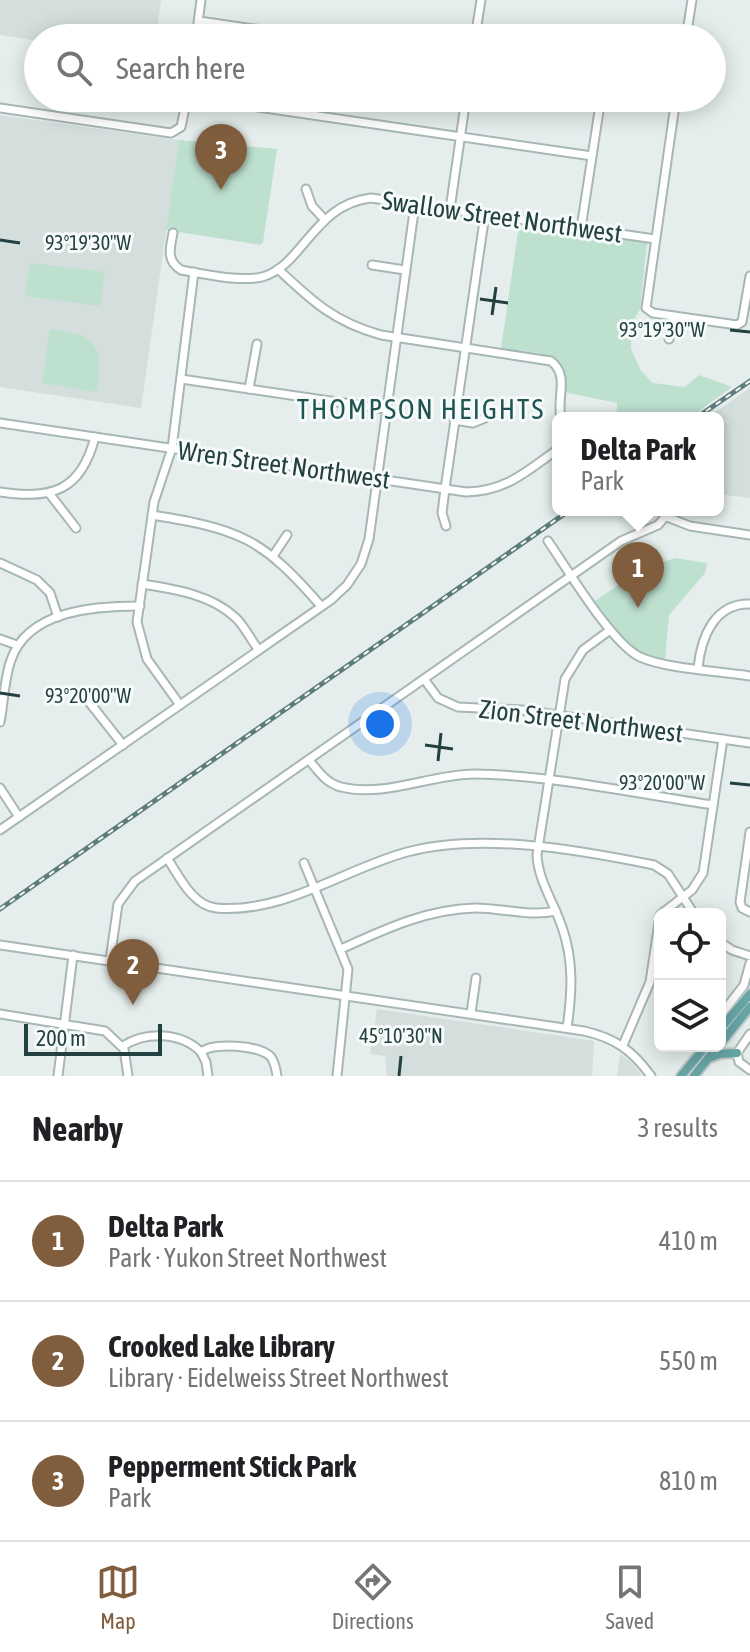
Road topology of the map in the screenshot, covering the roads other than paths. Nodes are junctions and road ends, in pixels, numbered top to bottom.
1 (201, 0) edge
2 (481, 0) edge
3 (692, 0) edge
4 (199, 21) junction
5 (198, 24) edge
6 (220, 24) edge
7 (477, 24) edge
8 (688, 24) edge
9 (0, 108) edge
10 (24, 111) edge
11 (28, 112) edge
12 (184, 112) edge
13 (291, 112) edge
14 (464, 112) edge
15 (599, 112) edge
16 (674, 112) edge
17 (460, 137) junction
18 (592, 156) junction
19 (306, 189) dead end
20 (415, 204) junction
21 (450, 209) junction
22 (485, 214) junction
23 (325, 220) junction
24 (581, 228) junction
25 (173, 233) dead end
26 (655, 239) junction
27 (372, 265) dead end
28 (278, 269) junction
29 (405, 270) junction
30 (194, 272) junction
31 (750, 276) edge
32 (673, 316) junction
33 (397, 337) junction
34 (669, 339) dead end
35 (257, 344) dead end
36 (466, 348) junction
37 (181, 379) junction
38 (249, 389) junction
39 (385, 409) junction
40 (560, 412) edge
41 (485, 418) dead end
42 (454, 420) junction
43 (0, 423) edge
44 (95, 437) junction
45 (172, 448) junction
46 (552, 453) edge
47 (378, 478) junction
48 (445, 489) junction
49 (0, 492) edge
50 (49, 493) junction
51 (152, 515) junction
52 (667, 516) edge
53 (672, 516) edge
54 (446, 526) dead end
55 (76, 528) dead end
56 (287, 535) dead end
57 (750, 535) edge
58 (548, 541) dead end
59 (273, 556) junction
60 (0, 563) edge
61 (573, 576) junction
62 (142, 584) junction
63 (750, 604) edge
64 (140, 606) junction
65 (321, 606) junction
66 (58, 617) junction
67 (610, 630) junction
68 (0, 639) edge
69 (17, 645) junction
70 (258, 649) junction
71 (698, 668) junction
72 (750, 676) edge
73 (424, 679) junction
74 (82, 693) dead end
75 (180, 705) junction
76 (558, 715) junction
77 (0, 722) edge
78 (723, 739) junction
79 (750, 743) edge
80 (123, 745) junction
81 (309, 760) junction
82 (548, 781) junction
83 (0, 788) edge
84 (713, 805) junction
85 (19, 817) junction
86 (0, 830) edge
87 (750, 832) edge
88 (538, 847) junction
89 (167, 858) junction
90 (304, 863) dead end
91 (315, 887) junction
92 (682, 897) junction
93 (669, 908) edge
94 (690, 908) edge
95 (556, 911) junction
96 (750, 912) edge
97 (1, 944) edge
98 (726, 946) edge
99 (341, 949) junction
100 (73, 955) junction
101 (654, 955) edge
102 (750, 956) edge
103 (110, 960) junction
104 (750, 963) edge
105 (476, 978) dead end
106 (750, 994) edge
107 (347, 995) junction
108 (750, 1007) edge
109 (726, 1008) edge
110 (471, 1013) junction
111 (0, 1014) edge
112 (726, 1021) edge
113 (64, 1024) junction
114 (567, 1028) junction
115 (750, 1034) edge
116 (726, 1036) edge
117 (623, 1045) junction
118 (123, 1046) junction
119 (201, 1052) junction
120 (701, 1052) edge
121 (713, 1052) edge
122 (737, 1053) junction
123 (708, 1058) junction
124 (750, 1070) edge
125 (58, 1076) edge
126 (128, 1076) edge
127 (208, 1076) edge
128 (277, 1076) edge
129 (337, 1076) edge
130 (651, 1076) edge
131 (681, 1076) edge
132 (694, 1076) edge

1 - 4 street
2 - 7 street
3 - 8 street
4 - 5 street
4 - 6 street
9 - 10 street
11 - 12 street
13 - 17 street
14 - 17 street
15 - 18 street
16 - 26 street
17 - 18 street
17 - 21 street
18 - 24 street
19 - 23 street
20 - 21 street, Swallow Street Northwest
20 - 23 street, Swallow Street Northwest
20 - 29 street
21 - 22 street, Swallow Street Northwest
22 - 24 street, Swallow Street Northwest
22 - 36 street
23 - 28 street, Swallow Street Northwest
24 - 26 street, Swallow Street Northwest
25 - 30 street
26 - 32 street
27 - 29 street
28 - 30 street
28 - 33 street
29 - 33 street
30 - 37 street
31 - 32 street
32 - 34 street
33 - 36 street
33 - 39 street
35 - 38 street
36 - 40 street
36 - 42 street
37 - 38 street
37 - 45 street
38 - 39 street
39 - 47 street
41 - 42 street
42 - 48 street
43 - 44 street, Wren Street Northwest
44 - 45 street, Wren Street Northwest
44 - 50 street
45 - 47 street, Wren Street Northwest
45 - 51 street
46 - 48 street, Wren Street Northwest
47 - 48 street, Wren Street Northwest
47 - 65 street
48 - 54 street
49 - 50 street
50 - 55 street
51 - 59 street
51 - 62 street
52 - 61 street
53 - 57 street
56 - 59 street
58 - 61 street
59 - 65 street
60 - 66 street
61 - 67 street
61 - 73 street
62 - 64 street
62 - 70 street
63 - 71 street
64 - 66 street
64 - 75 street
65 - 70 street
66 - 69 street
67 - 71 street
67 - 76 street
68 - 69 street
69 - 77 street
70 - 75 street
71 - 72 street
73 - 76 street, Zion Street Northwest
73 - 81 street
74 - 80 street
75 - 80 street
76 - 78 street, Zion Street Northwest
76 - 82 street
78 - 79 street, Zion Street Northwest
78 - 84 street
80 - 85 street
81 - 82 street
81 - 89 street
82 - 84 street
82 - 88 street
83 - 85 street
84 - 92 street
85 - 86 street
87 - 96 street
88 - 91 street
88 - 92 street
88 - 95 street
89 - 91 street
89 - 103 street
90 - 91 street
91 - 99 street
92 - 93 street
92 - 94 street
95 - 99 street
95 - 114 street
97 - 100 street
98 - 102 street
99 - 107 street
100 - 103 street
100 - 113 street
101 - 117 street
103 - 107 street
104 - 109 street
105 - 110 street
106 - 112 main road
107 - 110 street
107 - 129 street
108 - 116 main road
110 - 114 street
111 - 113 street
113 - 118 street
113 - 125 street
114 - 117 street
115 - 122 street
117 - 130 street
118 - 119 street
118 - 126 street
119 - 127 street
119 - 128 street
120 - 131 main road
121 - 123 main road
122 - 123 main road
122 - 124 street
123 - 132 main road

